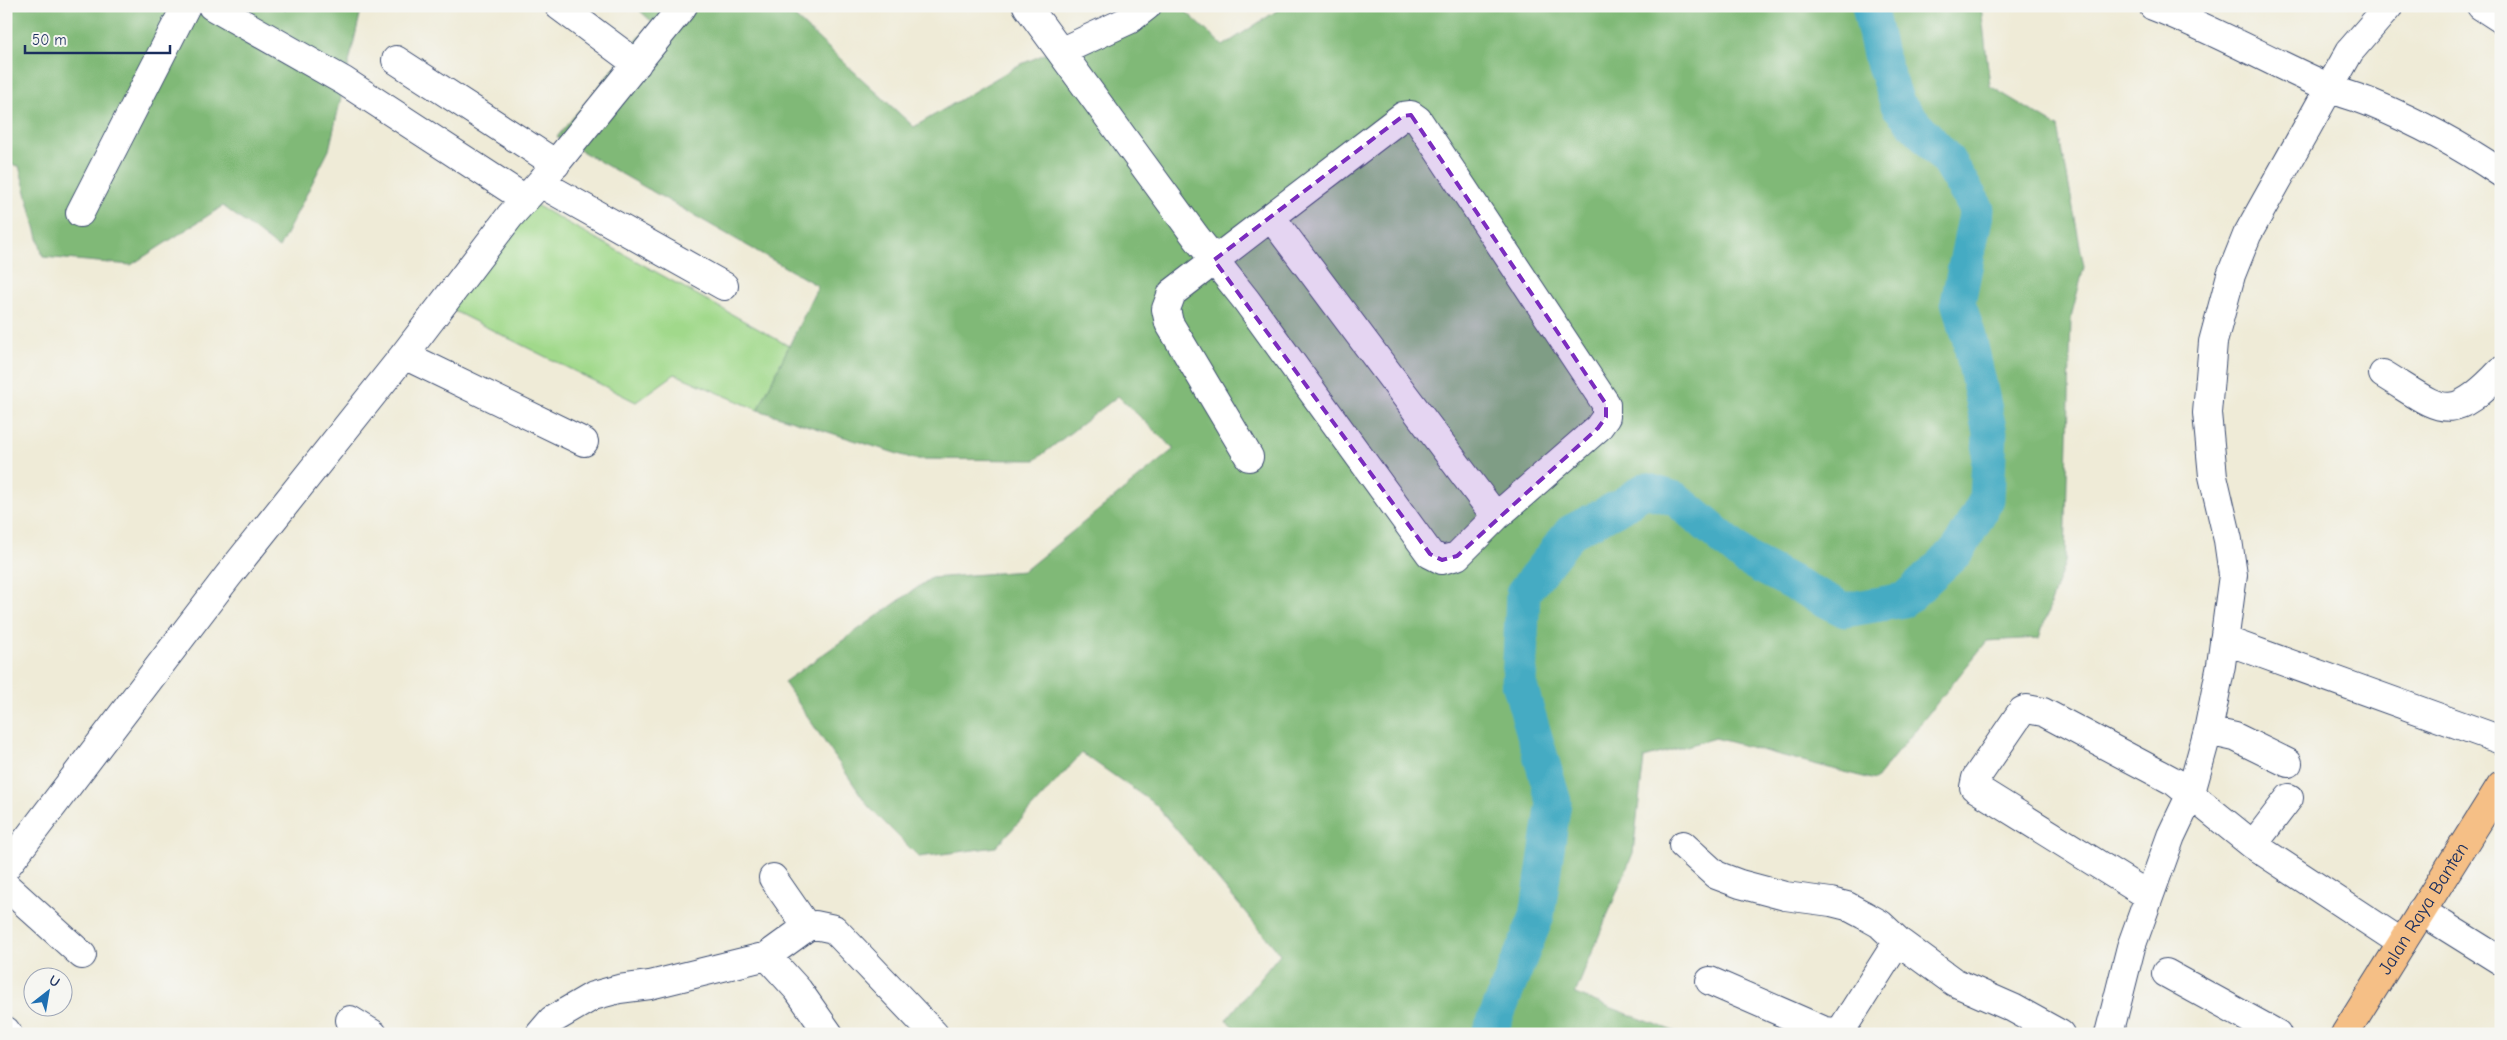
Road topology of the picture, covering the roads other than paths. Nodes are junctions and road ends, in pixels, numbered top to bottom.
1 (186, 6) edge
2 (212, 6) edge
3 (559, 6) edge
4 (683, 6) edge
5 (1027, 6) edge
6 (1147, 6) edge
7 (2153, 6) edge
8 (2389, 6) edge
9 (2481, 6) edge
10 (2501, 19) edge
11 (1062, 52) junction
12 (396, 60) dead end
13 (637, 64) junction
14 (2330, 88) junction
15 (2501, 173) edge
16 (540, 182) junction
17 (80, 213) dead end
18 (1271, 217) junction
19 (1214, 260) junction
20 (724, 286) dead end
21 (404, 355) junction
22 (2501, 371) edge
23 (2383, 374) dead end
24 (584, 442) dead end
25 (1250, 457) dead end
26 (1496, 517) junction
27 (2224, 640) junction
28 (2208, 731) junction
29 (2501, 740) edge
30 (2288, 763) dead end
31 (2501, 785) edge
32 (2190, 796) junction
33 (2289, 798) dead end
34 (1683, 845) dead end
35 (2253, 845) junction
36 (6, 867) edge
37 (773, 878) dead end
38 (6, 886) edge
39 (2149, 896) junction
40 (2421, 911) junction
41 (807, 927) junction
42 (1898, 941) junction
43 (2402, 943) junction
44 (82, 954) dead end
45 (767, 956) junction
46 (2501, 961) edge
47 (2166, 974) dead end
48 (1710, 981) dead end
49 (350, 1020) dead end
50 (373, 1034) edge
51 (540, 1034) edge
52 (830, 1034) edge
53 (934, 1034) edge
54 (2060, 1034) edge
55 (2109, 1034) edge
56 (2277, 1034) edge
57 (2345, 1034) edge

1 - 17 street
2 - 16 street
3 - 13 street
4 - 13 street
5 - 11 street
6 - 11 street
7 - 14 street
8 - 14 street
9 - 10 street
11 - 19 street
12 - 16 street
13 - 16 street
14 - 15 street
14 - 27 street
16 - 20 street
16 - 21 street
18 - 19 street
18 - 26 street
18 - 26 street
19 - 25 street
19 - 26 street
21 - 24 street
21 - 36 street
22 - 23 street
27 - 28 street
27 - 29 street
28 - 30 street
28 - 32 street
31 - 40 main road, Jalan Raya Banten
32 - 35 street
32 - 39 street
32 - 39 street
33 - 35 street
34 - 42 street
35 - 43 street
37 - 41 street
38 - 44 street
39 - 55 street
40 - 43 main road, Jalan Raya Banten
40 - 46 street
41 - 45 street
41 - 53 street
42 - 48 street
42 - 54 street
43 - 57 main road, Jalan Raya Banten
45 - 51 street
45 - 52 street
47 - 56 street
49 - 50 street

